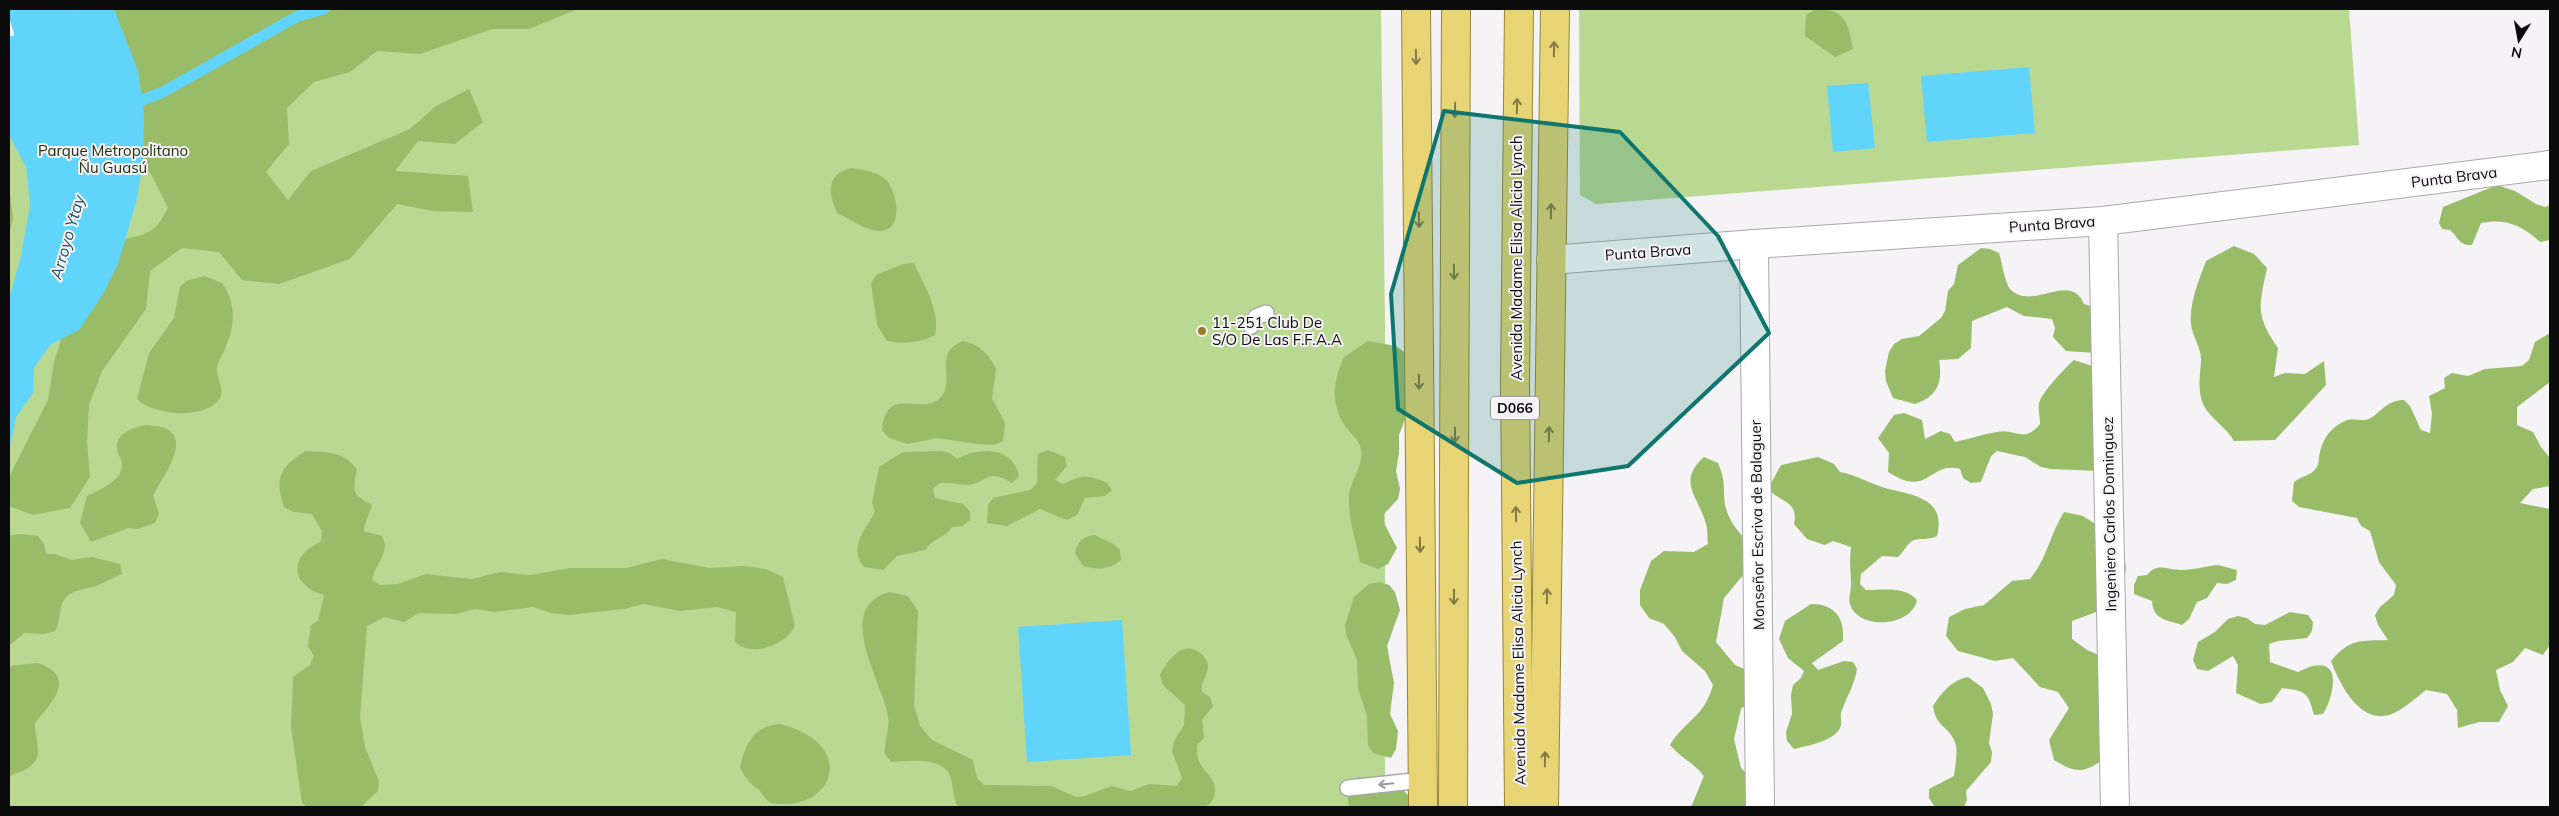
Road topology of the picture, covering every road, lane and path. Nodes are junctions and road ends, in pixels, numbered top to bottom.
1 (1416, 9) edge
2 (1456, 9) edge
3 (1518, 9) edge
4 (1555, 9) edge
5 (2550, 165) edge
6 (2103, 220) junction
7 (1754, 244) junction
8 (1551, 260) junction
9 (1266, 313) dead end
10 (1251, 326) dead end
11 (1423, 780) junction
12 (1348, 788) dead end
13 (1424, 807) edge
14 (1453, 807) edge
15 (1519, 807) edge
16 (1544, 807) edge
17 (1760, 807) edge
18 (2115, 807) edge

1 -> 11 highway
2 -> 14 highway
15 -> 3 highway, Avenida Madame Elisa Alicia Lynch / D066
8 -> 4 highway
5 - 6 street, Punta Brava
6 - 7 street, Punta Brava
6 - 18 street, Ingeniero Carlos Dominguez
7 - 8 street, Punta Brava
7 - 17 street, Monseñor Escriva de Balaguer
16 -> 8 highway
9 - 10 lane
11 -> 12 lane
11 - 13 highway

